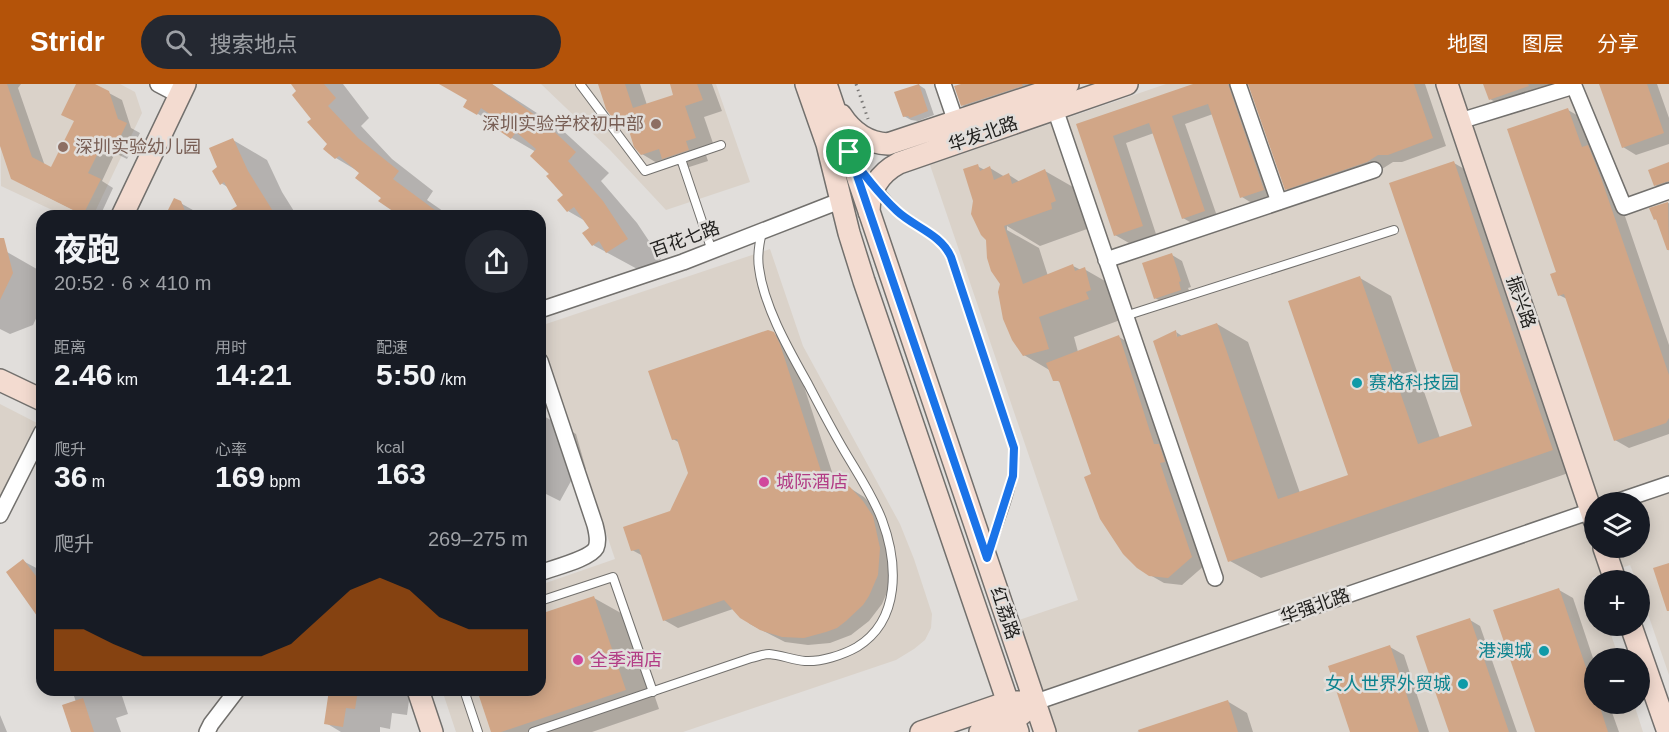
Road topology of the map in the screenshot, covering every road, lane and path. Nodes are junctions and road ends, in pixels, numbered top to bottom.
1 (158, 84) edge
2 (580, 84) edge
3 (806, 84) edge
4 (856, 84) edge
5 (943, 84) edge
6 (1068, 84) edge
7 (1127, 84) edge
8 (1238, 84) edge
9 (1447, 84) edge
10 (182, 89) edge
11 (829, 92) edge
12 (1054, 109) junction
13 (1460, 121) junction
14 (956, 122) junction
15 (871, 129) dead end
16 (722, 145) dead end
17 (849, 152) junction
18 (681, 159) junction
19 (1374, 170) dead end
20 (875, 185) junction
21 (1669, 191) edge
22 (842, 200) junction
23 (1279, 202) junction
24 (125, 210) edge
25 (869, 215) junction
26 (1394, 230) dead end
27 (762, 232) junction
28 (712, 251) junction
29 (1106, 260) junction
30 (546, 308) edge
31 (1125, 316) junction
32 (546, 379) edge
33 (0, 380) edge
34 (36, 393) edge
35 (36, 444) edge
36 (1669, 484) edge
37 (1586, 492) edge
38 (1645, 492) edge
39 (0, 515) edge
40 (1584, 517) edge
41 (987, 558) junction
42 (546, 571) edge
43 (1215, 578) dead end
44 (546, 599) edge
45 (1635, 636) edge
46 (653, 692) junction
47 (232, 696) edge
48 (420, 696) edge
49 (466, 696) edge
50 (1036, 702) junction
51 (1014, 718) edge
52 (207, 732) edge
53 (432, 732) edge
54 (478, 732) edge
55 (533, 732) edge
56 (921, 732) edge
57 (980, 732) edge
58 (1045, 732) edge
59 (1668, 732) edge

1 - 10 street
2 - 18 lane
3 - 22 main road, 红荔路
4 - 15 path
5 - 14 street
6 - 14 main road, 华发北路
7 - 12 main road, 华发北路
8 - 23 street
9 - 13 main road, 振兴路
10 - 24 main road
11 - 14 main road, 华发北路
11 - 17 main road, 红荔路
12 - 20 main road, 华发北路
12 - 29 street
13 - 21 street
13 - 37 main road, 振兴路
16 - 18 lane
17 - 20 lane
17 - 25 main road, 红荔路
18 - 28 lane
19 - 23 street
20 - 25 main road
20 - 41 lane
22 - 27 street, 百花七路
22 - 51 main road, 红荔路
23 - 29 street
25 - 41 main road, 红荔路
26 - 31 lane
27 - 28 street, 百花七路
27 - 46 lane
28 - 30 street, 百花七路
29 - 31 street
31 - 43 street
32 - 42 street
33 - 34 main road
35 - 39 street
36 - 38 street
40 - 50 street, 华强北路
41 - 50 main road, 红荔路
44 - 46 lane
45 - 59 main road
46 - 55 lane
47 - 52 street
48 - 53 main road
49 - 54 lane
50 - 51 main road, 华强北路
50 - 58 main road, 红荔路
51 - 56 main road, 华强北路
51 - 57 main road, 华强北路

